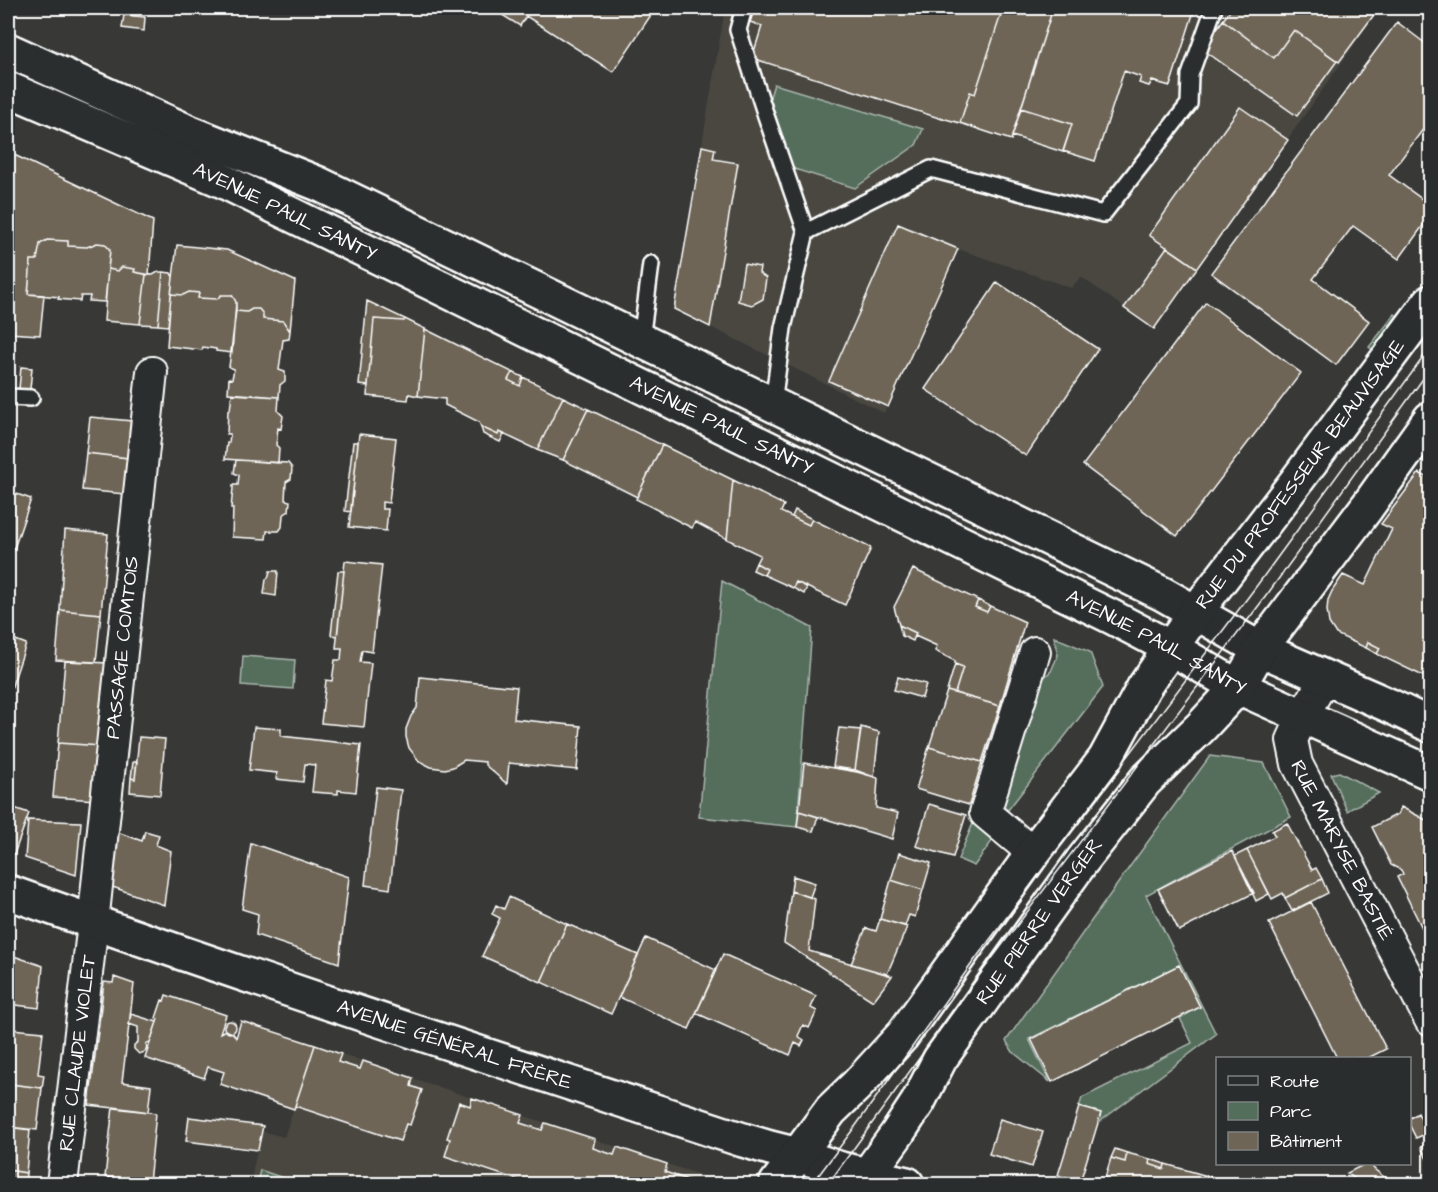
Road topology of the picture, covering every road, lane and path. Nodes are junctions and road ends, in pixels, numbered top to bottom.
1 (744, 8) edge
2 (1214, 8) edge
3 (8, 50) edge
4 (8, 89) edge
5 (806, 232) junction
6 (651, 264) dead end
7 (1431, 302) edge
8 (641, 340) junction
9 (152, 372) dead end
10 (8, 396) edge
11 (31, 398) dead end
12 (773, 404) junction
13 (1431, 419) edge
14 (953, 492) junction
15 (921, 523) junction
16 (1195, 613) junction
17 (1171, 648) junction
18 (1260, 649) junction
19 (1035, 652) dead end
20 (1325, 678) junction
21 (1238, 687) junction
22 (1303, 716) junction
23 (1431, 725) edge
24 (1431, 773) edge
25 (1034, 853) junction
26 (8, 892) edge
27 (93, 922) junction
28 (1431, 1020) edge
29 (798, 1155) junction
30 (865, 1180) edge
31 (62, 1185) edge
32 (776, 1185) edge
33 (907, 1185) edge

1 - 5 lane
2 - 5 lane
3 - 8 main road, AVENUE PAUL SANTY
4 - 15 main road, AVENUE PAUL SANTY
5 - 12 lane
6 - 8 lane
7 - 16 main road, RUE DU PROFESSEUR BEAUVISAGE
8 - 12 main road, AVENUE PAUL SANTY
9 - 27 street, PASSAGE COMTOIS
10 - 11 lane
12 - 14 main road, AVENUE PAUL SANTY
13 - 18 main road
14 - 15 main road
14 - 16 main road, AVENUE PAUL SANTY
15 - 17 main road, AVENUE PAUL SANTY
16 - 17 main road, RUE DU PROFESSEUR BEAUVISAGE
16 - 18 main road, AVENUE PAUL SANTY
17 - 21 main road, AVENUE PAUL SANTY
17 - 25 main road
18 - 20 main road, AVENUE PAUL SANTY
18 - 21 main road
19 - 25 street
20 - 22 street, RUE MARYSE BASTIÉ
20 - 23 main road, AVENUE PAUL SANTY
21 - 22 main road, AVENUE PAUL SANTY
21 - 30 main road, RUE PIERRE VERGER
22 - 24 main road, AVENUE PAUL SANTY
22 - 28 street, RUE MARYSE BASTIÉ
25 - 29 main road
26 - 27 main road, AVENUE GÉNÉRAL FRÈRE
27 - 29 main road, AVENUE GÉNÉRAL FRÈRE
27 - 31 street, RUE CLAUDE VIOLET
29 - 30 main road, AVENUE GÉNÉRAL FRÈRE
29 - 32 main road
30 - 33 main road, AVENUE GÉNÉRAL FRÈRE

